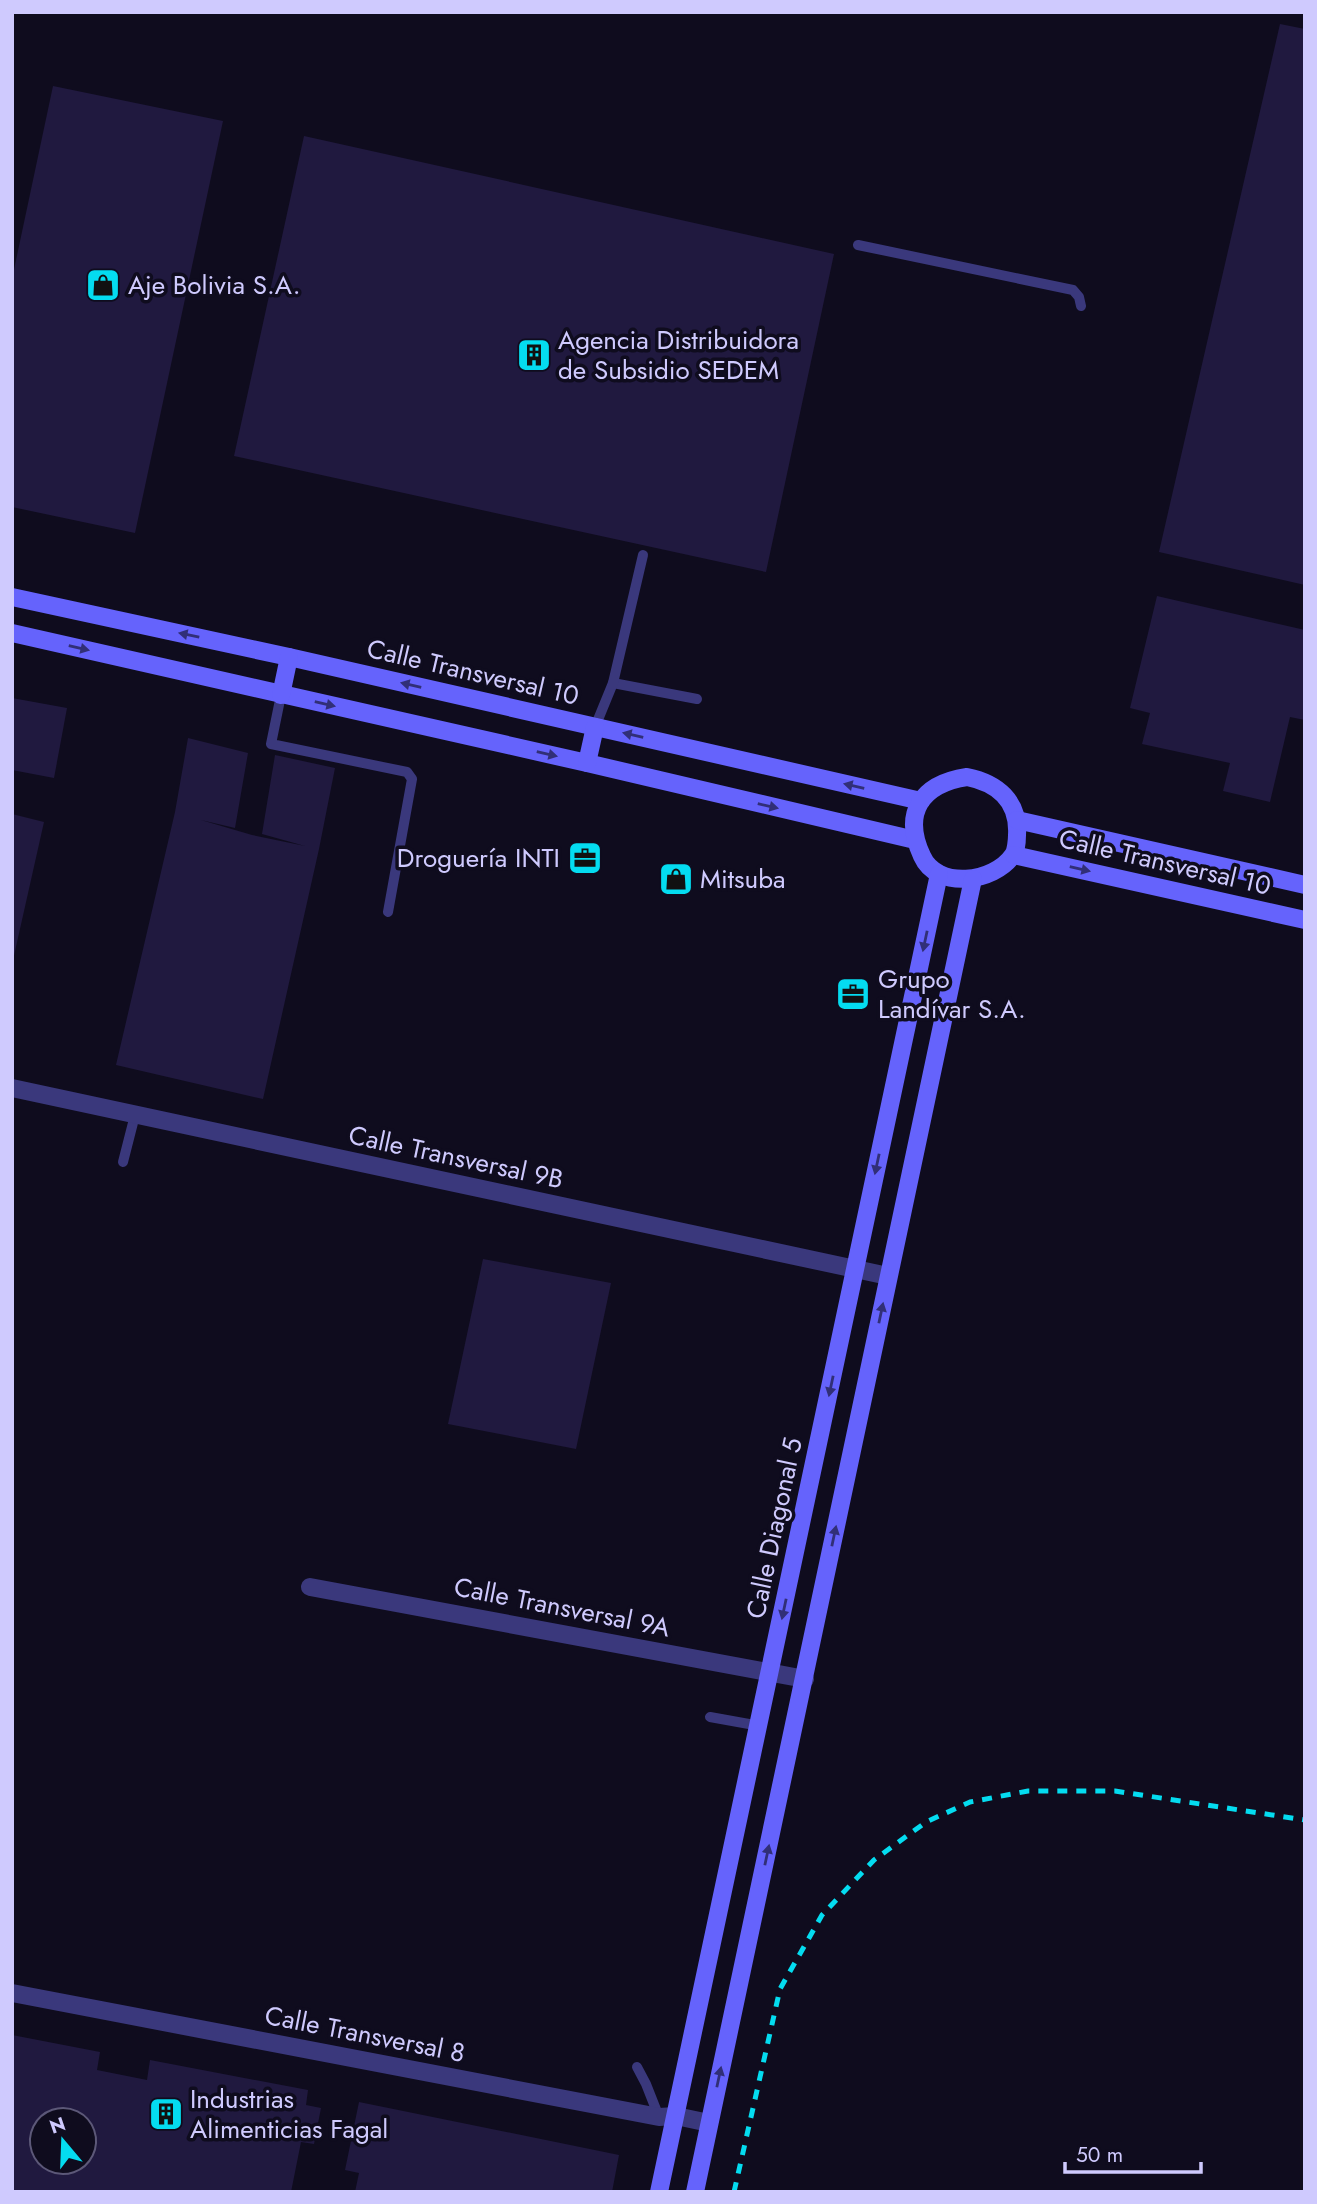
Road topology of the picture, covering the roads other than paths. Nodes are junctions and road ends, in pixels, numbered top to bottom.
1 (858, 245) dead end
2 (1081, 306) dead end
3 (643, 555) dead end
4 (12, 597) edge
5 (12, 633) edge
6 (289, 657) junction
7 (613, 683) junction
8 (281, 695) junction
9 (697, 699) dead end
10 (595, 727) junction
11 (587, 763) junction
12 (921, 801) junction
13 (1017, 820) junction
14 (915, 841) junction
15 (1014, 855) junction
16 (939, 874) junction
17 (973, 879) junction
18 (1305, 885) edge
19 (388, 912) dead end
20 (1305, 920) edge
21 (12, 1088) edge
22 (135, 1115) junction
23 (123, 1162) dead end
24 (855, 1270) junction
25 (888, 1276) junction
26 (310, 1587) dead end
27 (771, 1673) junction
28 (805, 1679) junction
29 (710, 1717) dead end
30 (760, 1726) junction
31 (12, 1993) edge
32 (637, 2067) dead end
33 (668, 2116) junction
34 (709, 2123) junction
35 (659, 2192) edge
36 (695, 2192) edge

1 - 2 lane
3 - 7 lane
6 -> 4 main road, Calle Transversal 10
5 -> 8 main road
6 - 8 main road
10 -> 6 main road, Calle Transversal 10
7 - 9 lane
7 - 10 lane
8 -> 11 main road
8 - 19 lane
10 - 11 main road
12 -> 10 main road, Calle Transversal 10
11 -> 14 main road
12 - 13 main road
12 - 14 main road
13 - 15 main road
13 - 18 main road, Calle Transversal 10
14 - 16 main road
15 - 17 main road
15 -> 20 main road, Calle Transversal 10
16 - 17 main road
16 -> 24 main road, Calle Diagonal 5
17 - 25 main road
21 - 22 street, Calle Transversal 9B
22 - 23 lane
22 - 24 street, Calle Transversal 9B
24 - 25 street, Calle Transversal 9B
24 -> 27 main road, Calle Diagonal 5
28 -> 25 main road
26 - 27 street, Calle Transversal 9A
27 - 28 street, Calle Transversal 9A
27 - 30 main road, Calle Diagonal 5
34 -> 28 main road
29 - 30 lane
30 - 33 main road, Calle Diagonal 5
31 - 33 street, Calle Transversal 8
32 - 33 lane
33 - 34 street, Calle Transversal 8
33 - 35 main road, Calle Diagonal 5
34 - 36 main road

